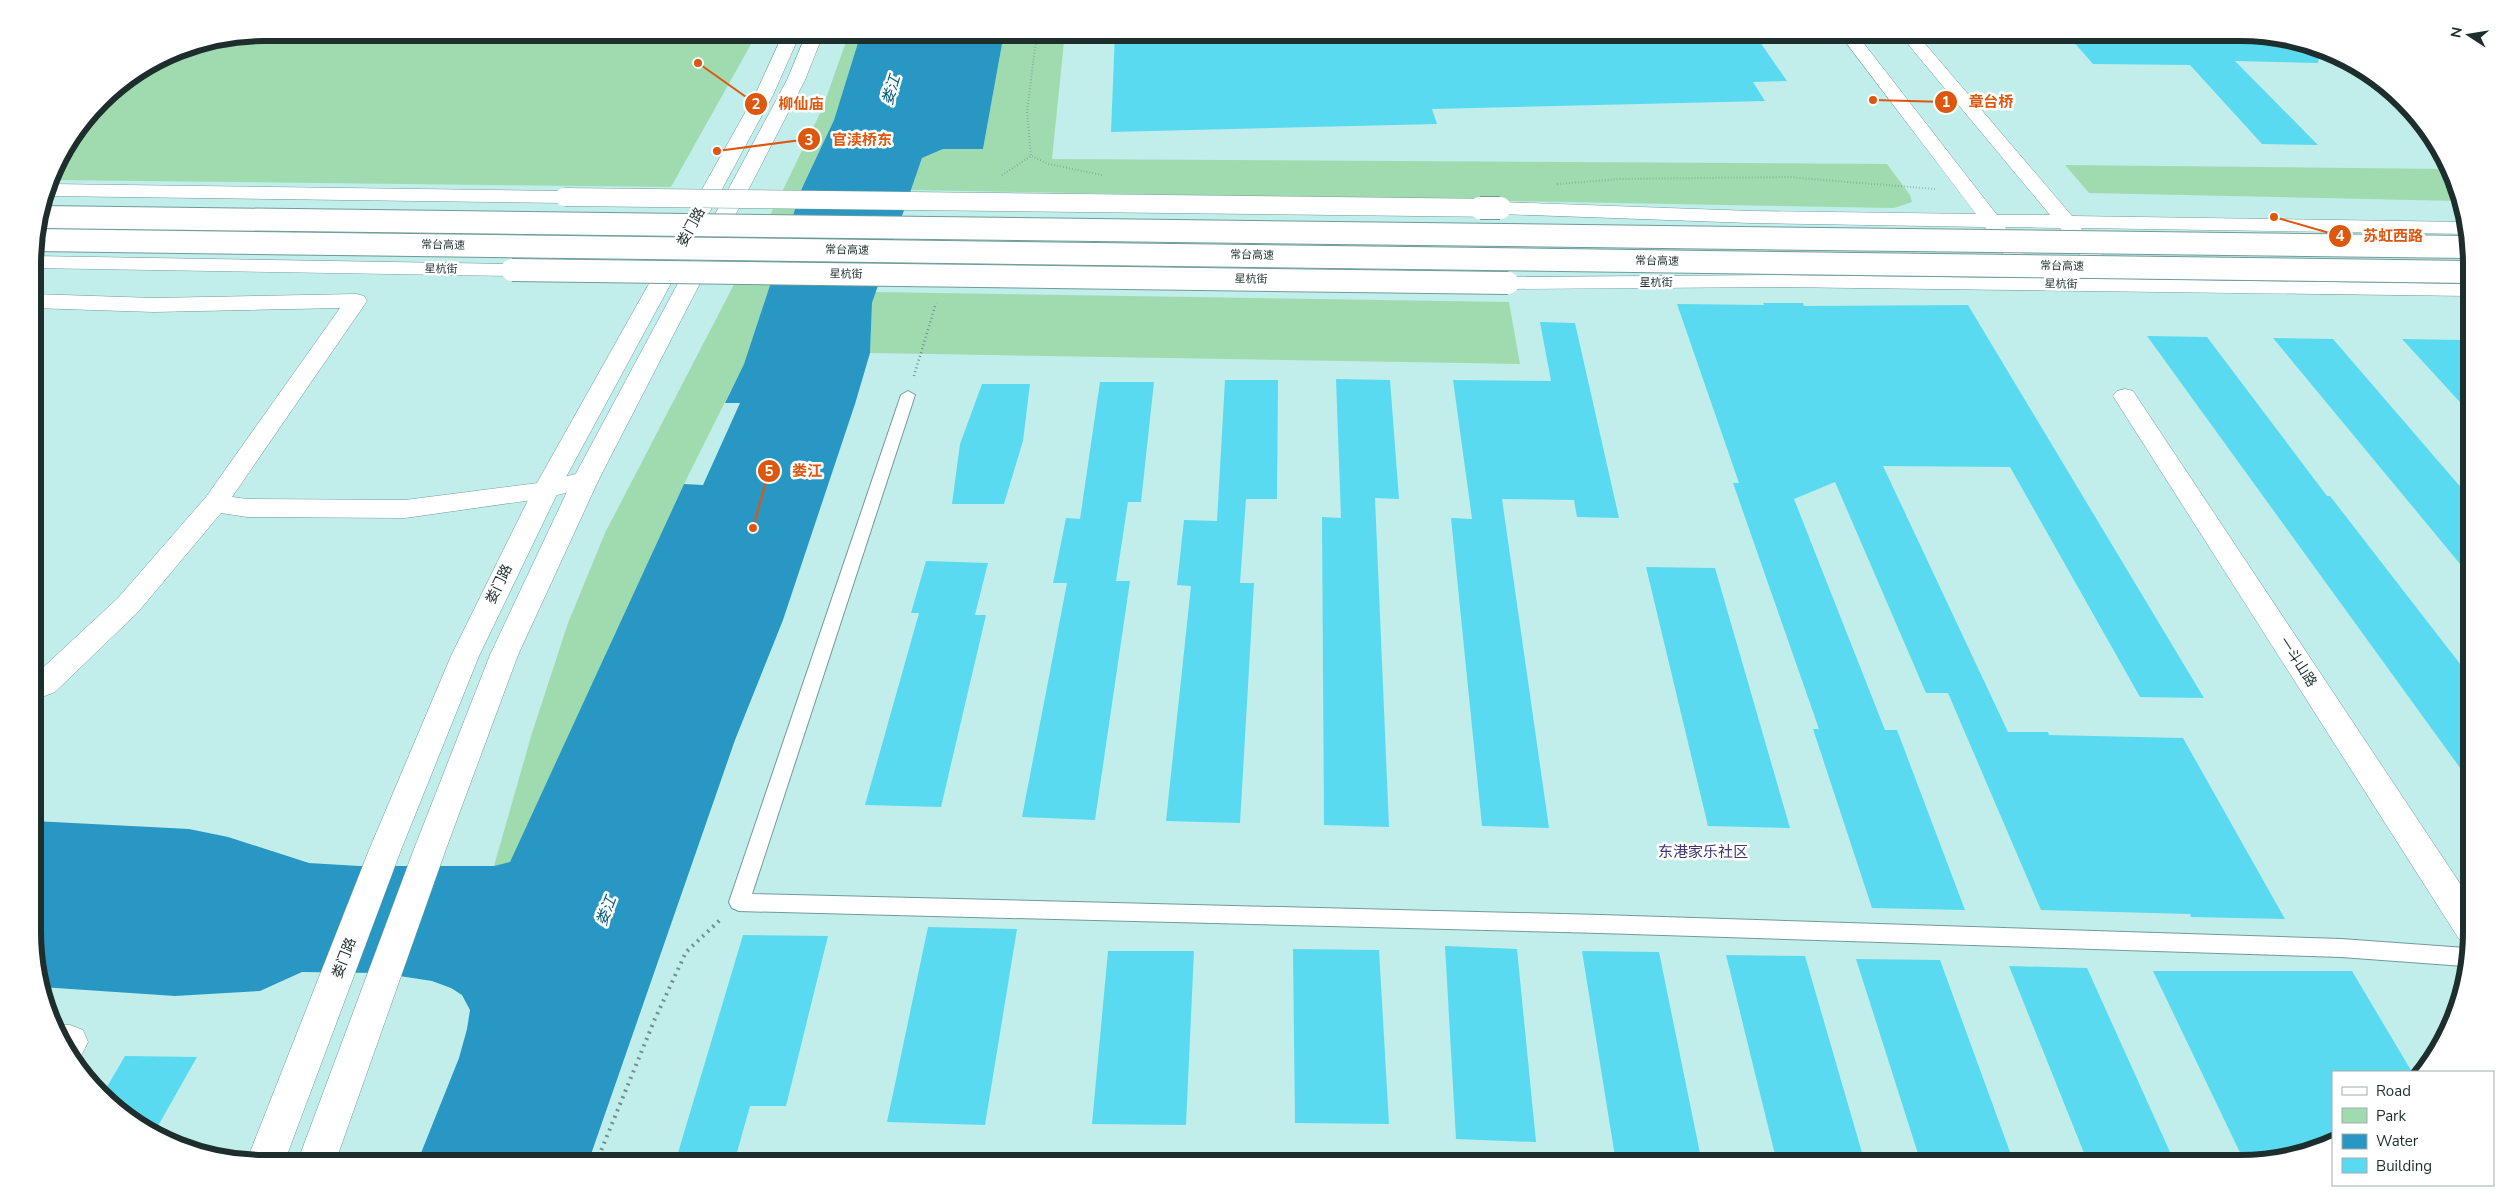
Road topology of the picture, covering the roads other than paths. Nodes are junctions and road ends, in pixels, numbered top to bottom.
1 (789, 41) edge
2 (812, 41) edge
3 (1853, 41) edge
4 (1914, 41) edge
5 (54, 190) edge
6 (47, 217) edge
7 (1991, 221) junction
8 (2067, 223) junction
9 (2459, 228) edge
10 (43, 240) edge
11 (2462, 247) edge
12 (41, 262) edge
13 (2463, 272) edge
14 (2034, 284) junction
15 (2114, 285) junction
16 (2463, 290) edge
17 (41, 301) edge
18 (908, 395) dead end
19 (2125, 396) dead end
20 (586, 479) junction
21 (546, 490) junction
22 (215, 503) junction
23 (41, 686) edge
24 (2463, 914) edge
25 (2461, 956) edge
26 (268, 1155) edge
27 (319, 1155) edge

1 - 21 main road, 娄门路
2 - 20 main road, 娄门路
3 - 7 main road
4 - 8 main road
5 - 7 main road, bridge
6 - 11 main road, 常台高速, bridge
7 - 8 main road
7 - 14 main road
8 - 9 main road
8 - 15 main road
10 - 13 main road, 常台高速, bridge
12 - 14 main road, 星杭街, bridge
14 - 15 main road, 星杭街
15 - 16 main road, 星杭街
17 - 22 main road
18 - 25 lane
19 - 24 main road, 一斗山路
20 - 21 main road
20 - 27 main road, 娄门路
21 - 22 main road
21 - 26 main road, 娄门路
22 - 23 main road

